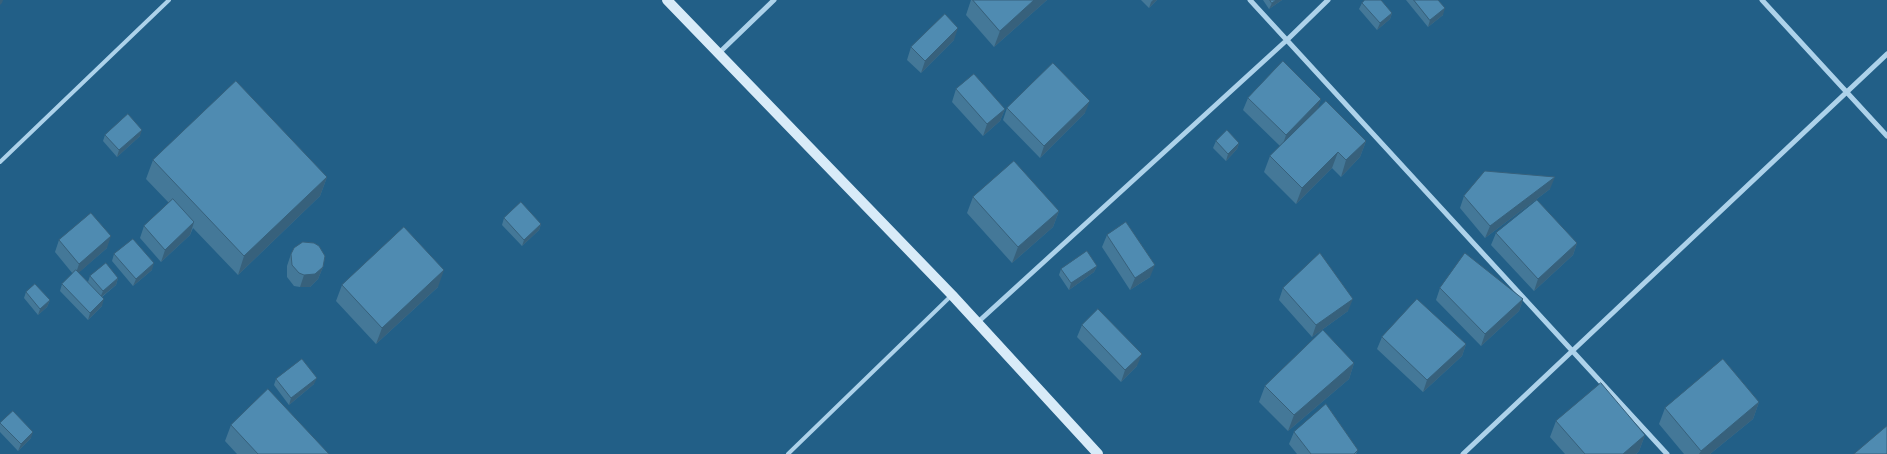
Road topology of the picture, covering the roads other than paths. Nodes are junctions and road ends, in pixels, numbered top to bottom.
1 (169, 0) edge
2 (667, 0) edge
3 (774, 0) edge
4 (1250, 0) edge
5 (1328, 0) edge
6 (1762, 0) edge
7 (1288, 40) junction
8 (719, 54) junction
9 (1887, 54) edge
10 (1847, 92) junction
11 (1887, 136) edge
12 (0, 162) edge
13 (952, 295) junction
14 (978, 322) junction
15 (1571, 351) junction
16 (788, 454) edge
17 (1098, 454) edge
18 (1463, 454) edge
19 (1667, 454) edge

1 - 12 lane
2 - 8 street
3 - 8 street
4 - 7 street
5 - 7 street
6 - 10 street
7 - 14 street
7 - 15 street
8 - 13 street
9 - 10 street
10 - 11 street
10 - 15 street
13 - 14 street
13 - 16 lane
14 - 17 street
15 - 18 street
15 - 19 street

